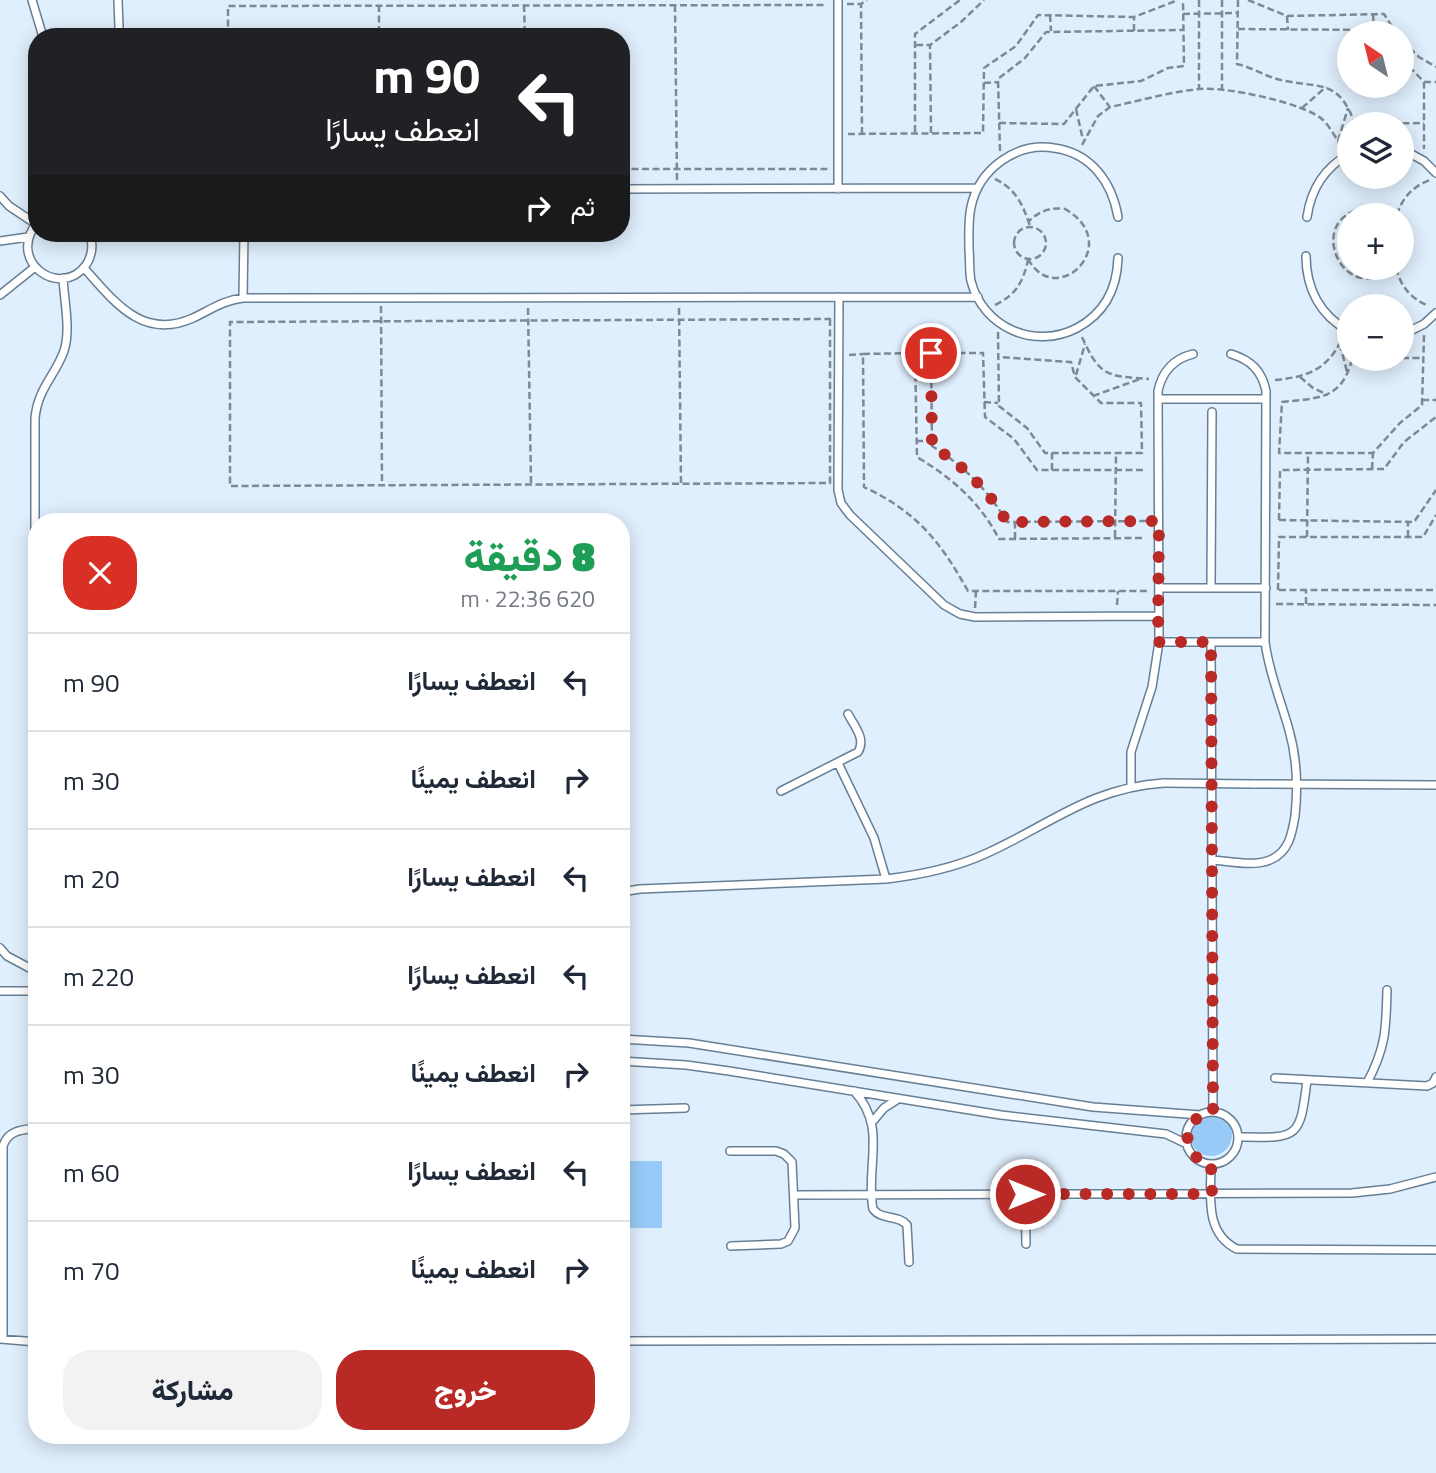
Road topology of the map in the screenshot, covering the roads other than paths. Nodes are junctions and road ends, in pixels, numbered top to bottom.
1 (32, 0) edge
2 (118, 0) edge
3 (838, 0) edge
4 (40, 28) edge
5 (119, 28) edge
6 (1414, 156) edge
7 (1337, 162) edge
8 (1436, 176) edge
9 (838, 188) junction
10 (977, 188) junction
11 (630, 189) edge
12 (0, 196) edge
13 (1118, 217) dead end
14 (1307, 217) dead end
15 (28, 218) edge
16 (28, 237) joint
17 (0, 241) edge
18 (90, 242) edge
19 (244, 242) edge
20 (1306, 256) dead end
21 (1118, 258) dead end
22 (35, 267) junction
23 (84, 268) junction
24 (63, 278) junction
25 (0, 295) edge
26 (978, 297) junction
27 (243, 298) junction
28 (839, 298) junction
29 (1436, 311) edge
30 (1337, 322) edge
31 (1414, 329) edge
32 (1193, 354) dead end
33 (1231, 354) dead end
34 (1158, 399) junction
35 (1266, 399) junction
36 (1212, 412) dead end
37 (35, 513) edge
38 (1211, 588) junction
39 (1265, 588) junction
40 (1159, 589) junction
41 (1159, 616) junction
42 (1158, 642) junction
43 (1211, 642) junction
44 (1265, 642) junction
45 (848, 714) dead end
46 (838, 762) junction
47 (1297, 784) junction
48 (1436, 785) edge
49 (1131, 787) junction
50 (781, 791) dead end
51 (1212, 860) junction
52 (886, 880) junction
53 (630, 891) edge
54 (0, 948) edge
55 (28, 969) edge
56 (1387, 990) dead end
57 (0, 991) edge
58 (28, 991) edge
59 (630, 1040) edge
60 (630, 1062) edge
61 (1436, 1077) edge
62 (1275, 1078) dead end
63 (1307, 1080) junction
64 (1367, 1083) junction
65 (854, 1091) junction
66 (899, 1099) junction
67 (685, 1108) dead end
68 (630, 1110) edge
69 (1213, 1112) junction
70 (1200, 1115) junction
71 (873, 1121) junction
72 (28, 1130) edge
73 (1238, 1137) junction
74 (1187, 1144) junction
75 (730, 1151) dead end
76 (1211, 1164) junction
77 (1436, 1177) edge
78 (1025, 1194) junction
79 (1212, 1194) junction
80 (794, 1195) junction
81 (872, 1195) junction
82 (1026, 1244) dead end
83 (731, 1246) dead end
84 (1436, 1250) edge
85 (909, 1262) dead end
86 (2, 1339) edge
87 (1436, 1339) edge
88 (28, 1341) edge
89 (630, 1341) edge

1 - 4 lane
2 - 5 lane
3 - 9 lane
6 - 8 lane
7 - 14 lane
9 - 10 lane
9 - 11 lane
10 - 13 lane
10 - 26 lane
12 - 15 lane
16 - 17 lane
16 - 22 lane
18 - 23 lane
19 - 27 lane
20 - 30 lane
21 - 26 lane
22 - 24 lane
22 - 25 lane
23 - 24 lane
23 - 27 lane
24 - 37 lane
26 - 28 lane
27 - 28 lane
28 - 41 lane
29 - 31 lane
32 - 34 lane
33 - 35 lane
34 - 35 lane
34 - 40 lane
35 - 39 lane
36 - 38 lane
38 - 39 lane
38 - 40 lane
39 - 44 lane
40 - 41 lane
41 - 42 lane
42 - 43 lane
42 - 49 lane
43 - 44 lane
43 - 51 lane
44 - 47 lane
45 - 46 lane
46 - 50 lane
46 - 52 lane
47 - 48 lane
47 - 49 lane, bridge
47 - 51 lane
49 - 52 lane
51 - 69 lane
52 - 53 lane
54 - 55 lane
56 - 64 lane
57 - 58 lane
59 - 70 lane
60 - 65 lane
61 - 64 lane
62 - 63 lane
63 - 64 lane
63 - 73 lane
65 - 66 lane
65 - 71 lane
66 - 71 lane
66 - 74 lane
67 - 68 lane
69 - 70 lane
69 - 73 lane
70 - 74 lane
71 - 81 lane
72 - 86 lane
73 - 76 lane
74 - 76 lane
75 - 80 lane
76 - 79 lane
77 - 79 lane
78 - 79 lane
78 - 81 lane
78 - 82 lane
79 - 84 lane
80 - 81 lane
80 - 83 lane
81 - 85 lane
86 - 88 lane
87 - 89 lane

